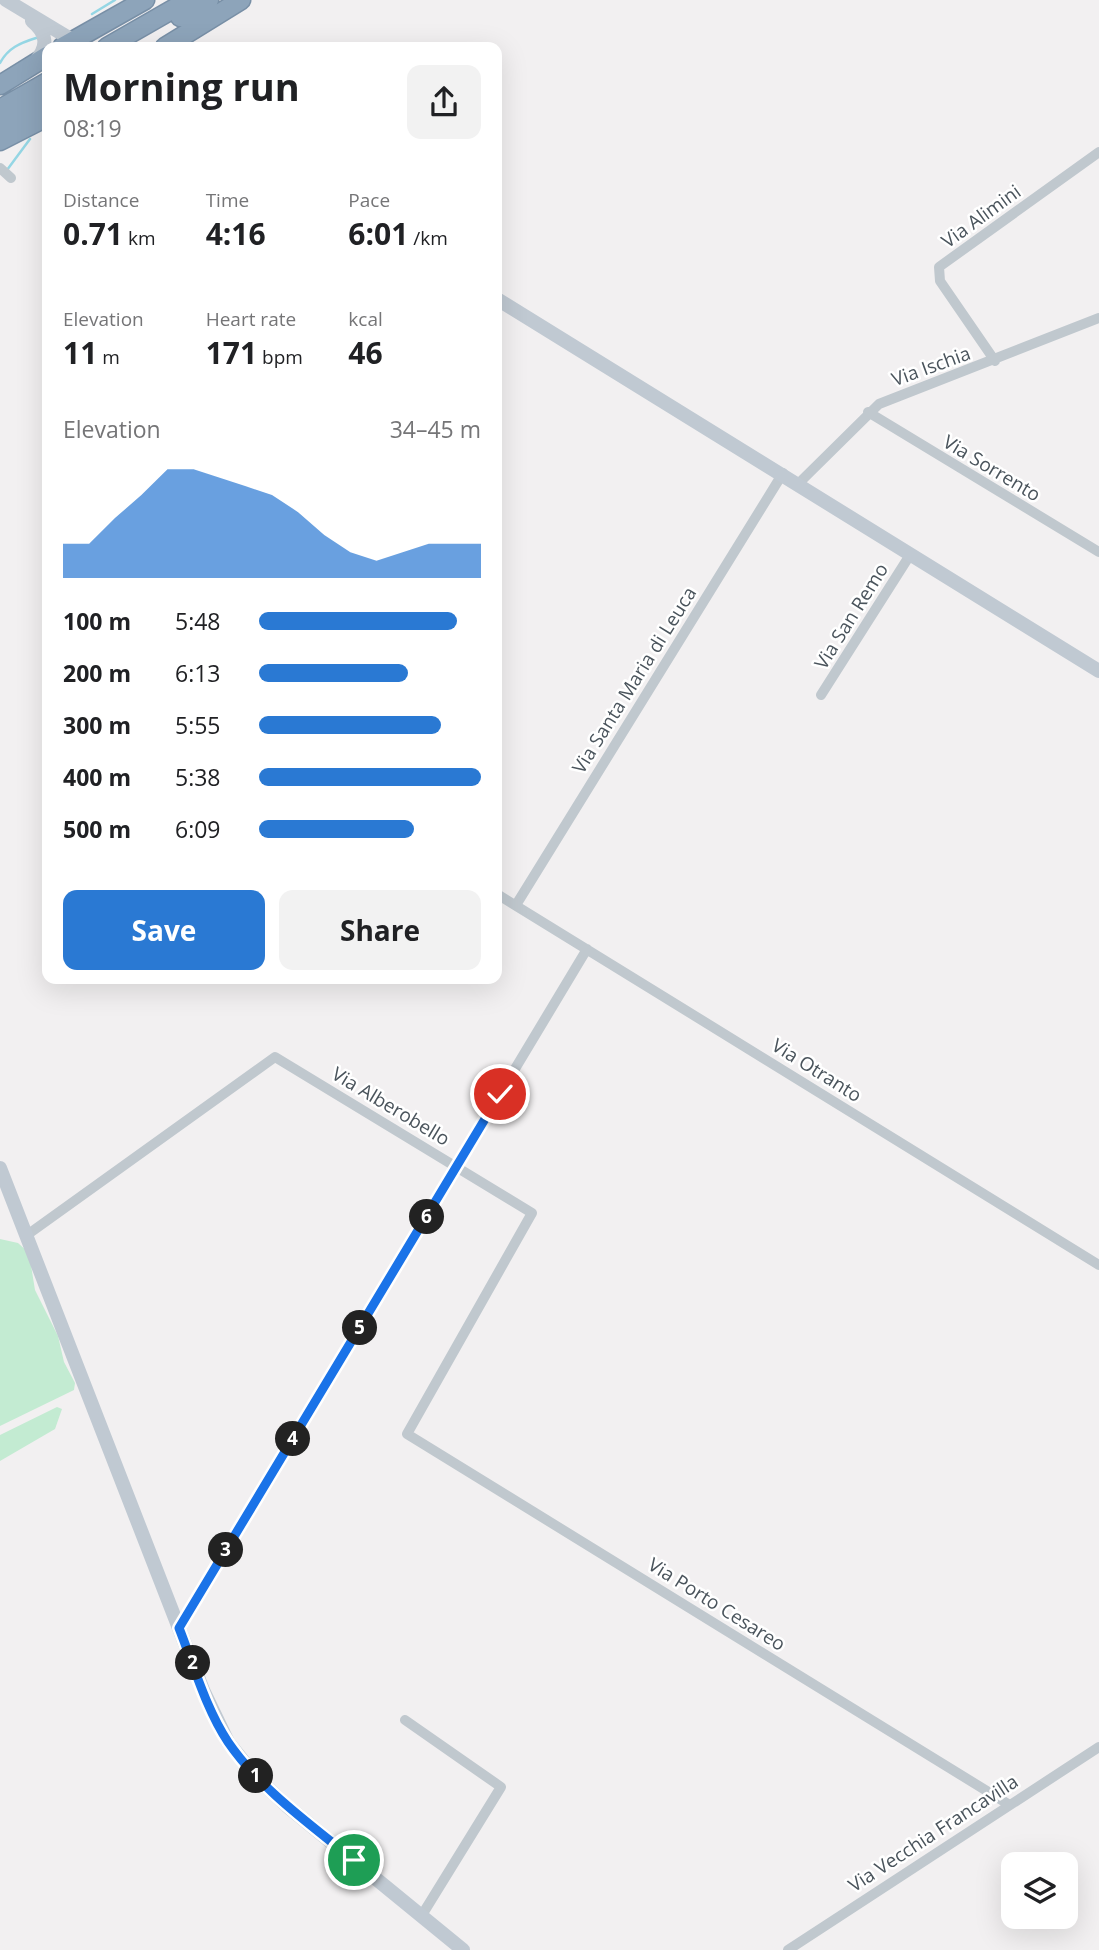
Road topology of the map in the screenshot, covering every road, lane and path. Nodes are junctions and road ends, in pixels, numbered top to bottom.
1 (145, 0) edge
2 (189, 0) edge
3 (209, 0) edge
4 (241, 0) edge
5 (8, 1) edge
6 (45, 42) edge
7 (69, 42) edge
8 (78, 42) edge
9 (123, 42) edge
10 (125, 42) edge
11 (173, 42) edge
12 (40, 60) edge
13 (0, 85) edge
14 (42, 85) edge
15 (42, 99) edge
16 (0, 109) edge
17 (42, 120) edge
18 (0, 124) edge
19 (0, 141) edge
20 (1099, 152) edge
21 (0, 168) edge
22 (11, 178) dead end
23 (502, 302) edge
24 (1099, 318) edge
25 (995, 361) junction
26 (868, 412) junction
27 (783, 473) junction
28 (799, 483) junction
29 (1099, 552) edge
30 (910, 555) junction
31 (1099, 671) edge
32 (821, 695) dead end
33 (502, 897) edge
34 (516, 905) junction
35 (587, 949) junction
36 (457, 1167) junction
37 (0, 1168) edge
38 (27, 1235) junction
39 (1099, 1265) edge
40 (407, 1433) joint
41 (179, 1628) junction
42 (405, 1720) dead end
43 (1099, 1747) edge
44 (1008, 1804) junction
45 (422, 1915) junction
46 (463, 1950) edge
47 (788, 1950) edge

1 - 8 highway
2 - 9 highway
3 - 10 highway
4 - 11 highway
5 - 6 street
5 - 7 street
12 - 13 highway
14 - 16 highway
15 - 18 highway
17 - 19 highway
20 - 25 street, Via Alimini
21 - 22 street
23 - 27 street
24 - 25 street, Via Ischia
25 - 26 street, Via Ischia
26 - 28 street, Via Ischia
26 - 29 street, Via Sorrento
27 - 28 street
27 - 34 street, Via Santa Maria di Leuca
28 - 30 street
30 - 31 street
30 - 32 street, Via San Remo
33 - 34 street, Via Otranto
34 - 35 street, Via Otranto
35 - 36 street
35 - 39 street, Via Otranto
36 - 38 street, Via Alberobello
36 - 40 street, Via Alberobello
36 - 41 street
37 - 38 street
38 - 41 street
40 - 44 street, Via Porto Cesareo
41 - 45 street
42 - 45 street
43 - 44 street, Via Vecchia Francavilla
44 - 47 street, Via Vecchia Francavilla
45 - 46 street

